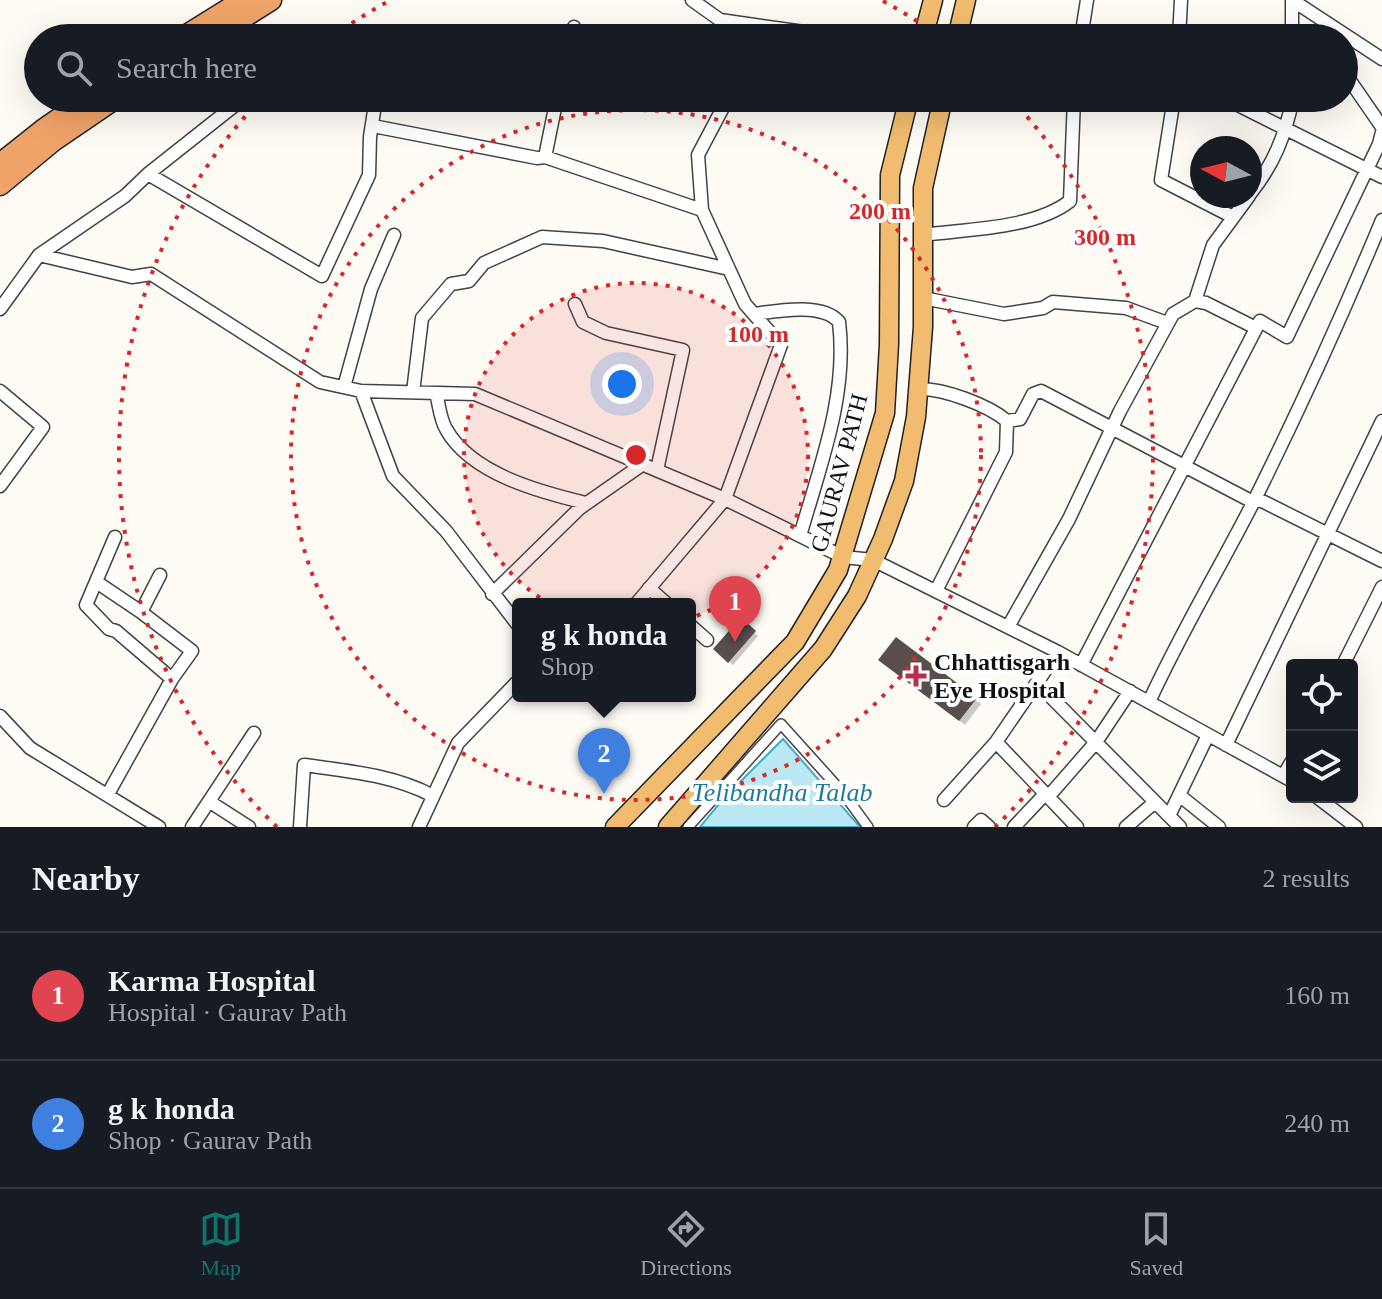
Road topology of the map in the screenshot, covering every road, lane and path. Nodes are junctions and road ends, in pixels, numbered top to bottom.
1 (243, 0) edge
2 (271, 0) edge
3 (692, 0) edge
4 (933, 0) edge
5 (966, 0) edge
6 (1087, 0) edge
7 (1181, 0) edge
8 (1292, 0) edge
9 (720, 20) junction
10 (1320, 20) junction
11 (204, 24) edge
12 (233, 24) edge
13 (723, 24) edge
14 (748, 24) edge
15 (927, 24) edge
16 (960, 24) edge
17 (1083, 24) edge
18 (1180, 24) edge
19 (1292, 24) edge
20 (1322, 24) edge
21 (1326, 24) edge
22 (1358, 44) edge
23 (1382, 59) edge
24 (1358, 93) edge
25 (69, 112) edge
26 (95, 112) edge
27 (226, 112) edge
28 (374, 112) edge
29 (554, 112) edge
30 (721, 112) edge
31 (906, 112) edge
32 (940, 112) edge
33 (1073, 112) edge
34 (1172, 112) edge
35 (1253, 112) edge
36 (1290, 112) edge
37 (373, 126) junction
38 (1287, 128) junction
39 (1382, 130) edge
40 (545, 157) junction
41 (0, 164) edge
42 (1367, 169) junction
43 (148, 174) junction
44 (1382, 177) edge
45 (1262, 178) edge
46 (0, 185) edge
47 (1240, 208) edge
48 (702, 210) junction
49 (1233, 217) junction
50 (1382, 220) edge
51 (394, 235) dead end
52 (923, 235) junction
53 (39, 255) junction
54 (729, 269) junction
55 (923, 298) junction
56 (1195, 301) junction
57 (575, 304) dead end
58 (0, 309) edge
59 (754, 314) junction
60 (1167, 323) junction
61 (1256, 328) junction
62 (344, 387) junction
63 (918, 389) junction
64 (0, 391) edge
65 (361, 391) junction
66 (413, 392) junction
67 (436, 393) junction
68 (1007, 421) junction
69 (1382, 421) edge
70 (1113, 426) junction
71 (643, 464) junction
72 (1185, 466) junction
73 (657, 470) junction
74 (0, 486) edge
75 (725, 499) junction
76 (1253, 502) junction
77 (586, 503) junction
78 (1328, 533) junction
79 (800, 536) junction
80 (115, 537) dead end
81 (843, 557) junction
82 (873, 560) junction
83 (1382, 561) edge
84 (160, 575) dead end
85 (98, 583) junction
86 (1382, 587) edge
87 (649, 588) junction
88 (936, 591) junction
89 (492, 594) junction
90 (641, 598) edge
91 (660, 598) edge
92 (141, 612) junction
93 (512, 618) edge
94 (1008, 627) junction
95 (696, 630) edge
96 (707, 640) dead end
97 (1058, 652) junction
98 (1346, 659) edge
99 (1081, 665) junction
100 (172, 679) junction
101 (1037, 683) junction
102 (512, 687) edge
103 (1130, 691) junction
104 (1149, 702) junction
105 (0, 716) edge
106 (254, 733) dead end
107 (1208, 735) junction
108 (996, 742) junction
109 (1096, 742) junction
110 (1226, 745) junction
111 (1286, 778) edge
112 (108, 794) junction
113 (1179, 795) junction
114 (433, 796) junction
115 (1047, 796) junction
116 (944, 800) dead end
117 (210, 802) junction
118 (1155, 802) junction
119 (1325, 803) edge
120 (1169, 816) junction
121 (159, 827) edge
122 (192, 827) edge
123 (249, 827) edge
124 (300, 827) edge
125 (419, 827) edge
126 (615, 827) edge
127 (668, 827) edge
128 (688, 827) edge
129 (868, 827) edge
130 (974, 827) edge
131 (989, 827) edge
132 (1014, 827) edge
133 (1077, 827) edge
134 (1126, 827) edge
135 (1180, 827) edge
136 (1219, 827) edge
137 (1356, 827) edge

1 - 11 highway
2 - 12 highway
3 - 9 street
4 - 15 main road
5 - 16 main road
6 - 17 street
7 - 18 street
8 - 10 street
8 - 19 street
9 - 13 street
9 - 14 street
10 - 20 street
10 - 21 street
22 - 23 street
24 - 39 street
25 - 41 highway
26 - 46 highway
27 - 43 street
28 - 37 street
29 - 40 street
30 - 48 street
31 - 81 main road, GAURAV PATH
32 - 52 main road
33 - 52 street
34 - 49 street
35 - 38 street
36 - 38 street
37 - 40 street
37 - 43 street
38 - 42 street
38 - 45 street
39 - 42 street
40 - 48 street
42 - 44 street
42 - 61 street
43 - 53 street
47 - 49 street
48 - 54 street
49 - 56 street
50 - 76 street
51 - 62 street
52 - 55 main road
53 - 58 street
53 - 62 street
54 - 59 street
54 - 66 street
55 - 60 street
55 - 63 main road
56 - 60 street
56 - 61 street
57 - 73 street
59 - 75 street
59 - 79 street
60 - 70 street
61 - 72 street
62 - 65 street
63 - 68 street
63 - 82 main road
64 - 74 street
65 - 66 street
65 - 89 street
66 - 67 street
67 - 71 street
67 - 77 street
68 - 70 street
68 - 88 street
69 - 78 street
70 - 72 street
70 - 94 street
71 - 73 street
71 - 77 street
72 - 76 street
72 - 99 street
73 - 75 street
75 - 79 street
75 - 87 street
76 - 78 street
76 - 104 street
77 - 89 street
78 - 83 street
78 - 110 street
79 - 81 street
80 - 85 street
81 - 82 street
81 - 126 main road, GAURAV PATH
82 - 88 street
82 - 127 main road
84 - 92 street
85 - 92 street
85 - 100 street
86 - 98 street
87 - 90 street
87 - 91 street
88 - 94 street
89 - 93 street
92 - 100 street
94 - 97 street
95 - 96 street
97 - 99 street
97 - 101 street
99 - 103 street
100 - 112 street
101 - 108 street
101 - 109 street
102 - 114 street
103 - 104 street
103 - 109 street
104 - 107 street
105 - 112 street
106 - 117 street
107 - 110 street
107 - 113 street
108 - 115 street
108 - 116 street
109 - 115 street
109 - 118 street
110 - 111 street
112 - 121 street
113 - 120 street
113 - 136 street
114 - 124 street
114 - 125 street
115 - 132 street
115 - 133 street
117 - 122 street
117 - 123 street
118 - 120 street
118 - 134 street
119 - 137 street
120 - 135 street
128 - 129 street
130 - 131 street

